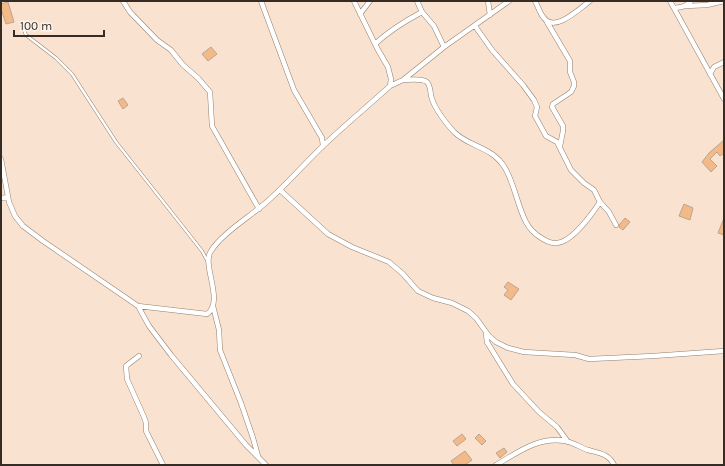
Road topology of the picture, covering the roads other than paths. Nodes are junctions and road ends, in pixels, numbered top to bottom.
1 (123, 1) edge
2 (261, 1) edge
3 (354, 1) edge
4 (370, 1) edge
5 (416, 1) edge
6 (488, 1) edge
7 (509, 1) edge
8 (535, 1) edge
9 (590, 1) edge
10 (670, 1) edge
11 (691, 1) edge
12 (724, 1) edge
13 (686, 6) junction
14 (674, 8) junction
15 (422, 12) junction
16 (360, 14) junction
17 (490, 15) junction
18 (547, 22) junction
19 (22, 25) dead end
20 (474, 26) junction
21 (375, 44) junction
22 (444, 47) junction
23 (724, 62) edge
24 (710, 74) junction
25 (403, 80) junction
26 (390, 86) junction
27 (724, 99) edge
28 (323, 146) junction
29 (560, 146) junction
30 (1, 159) edge
31 (280, 190) junction
32 (8, 197) junction
33 (1, 198) edge
34 (600, 202) junction
35 (258, 209) junction
36 (616, 225) dead end
37 (208, 262) junction
38 (138, 306) junction
39 (213, 306) junction
40 (486, 334) junction
41 (724, 351) edge
42 (139, 356) dead end
43 (568, 442) junction
44 (259, 458) junction
45 (163, 465) edge
46 (266, 465) edge
47 (496, 465) edge
48 (614, 465) edge

1 - 35 street
2 - 28 street
3 - 16 street
4 - 16 street
5 - 15 street
6 - 17 street
7 - 17 street
8 - 18 street
9 - 18 street
10 - 14 street
11 - 13 street
12 - 13 street
13 - 14 street
14 - 24 street
15 - 21 street
15 - 22 street
16 - 21 street
17 - 20 street
18 - 29 street
19 - 37 lane
20 - 22 street
20 - 29 street
21 - 26 street
22 - 25 street
23 - 24 street
24 - 27 street
25 - 26 street
25 - 34 street
26 - 28 street
28 - 31 street
29 - 34 street
30 - 32 street
31 - 35 street
31 - 40 street
32 - 33 street
32 - 38 street
34 - 36 street
35 - 37 street
37 - 39 street
38 - 39 street
38 - 44 street
39 - 44 street
40 - 41 street
40 - 43 street
42 - 45 street
43 - 47 street
43 - 48 street
44 - 46 street

